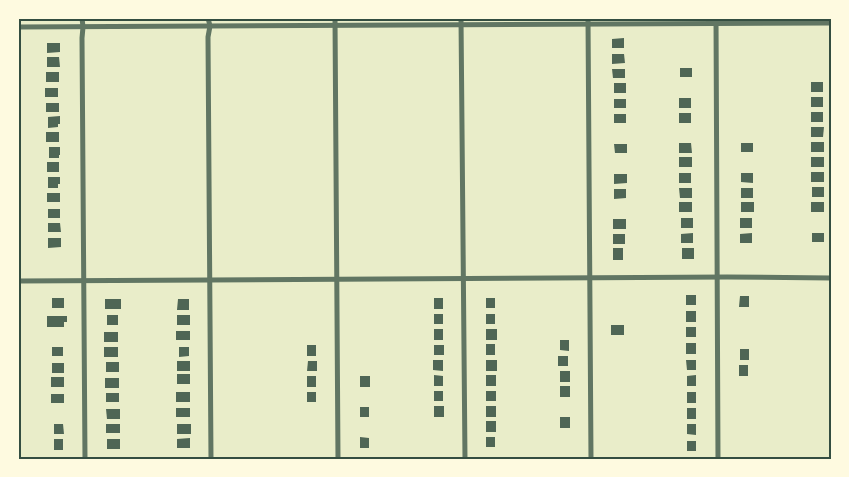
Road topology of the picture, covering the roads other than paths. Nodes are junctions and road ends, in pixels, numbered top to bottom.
1 (82, 18) edge
2 (208, 18) edge
3 (335, 18) edge
4 (461, 21) edge
5 (588, 21) edge
6 (716, 21) edge
7 (831, 23) edge
8 (210, 26) junction
9 (336, 26) junction
10 (18, 27) edge
11 (83, 27) junction
12 (718, 277) junction
13 (464, 278) junction
14 (591, 278) junction
15 (831, 278) edge
16 (337, 279) junction
17 (84, 280) junction
18 (211, 280) junction
19 (18, 281) edge
20 (85, 459) edge
21 (212, 459) edge
22 (339, 459) edge
23 (465, 459) edge
24 (591, 459) edge
25 (718, 459) edge

1 - 11 street
2 - 8 street
3 - 9 street
4 - 5 street
4 - 9 street
4 - 13 street
5 - 6 street
5 - 14 street
6 - 7 street
6 - 12 street
8 - 9 street
8 - 11 street
8 - 18 street
9 - 16 street
10 - 11 street
11 - 17 street
12 - 14 street
12 - 15 street
12 - 25 street
13 - 14 street
13 - 16 street
13 - 23 street
14 - 24 street
16 - 18 street
16 - 22 street
17 - 18 street
17 - 19 street
17 - 20 street
18 - 21 street

